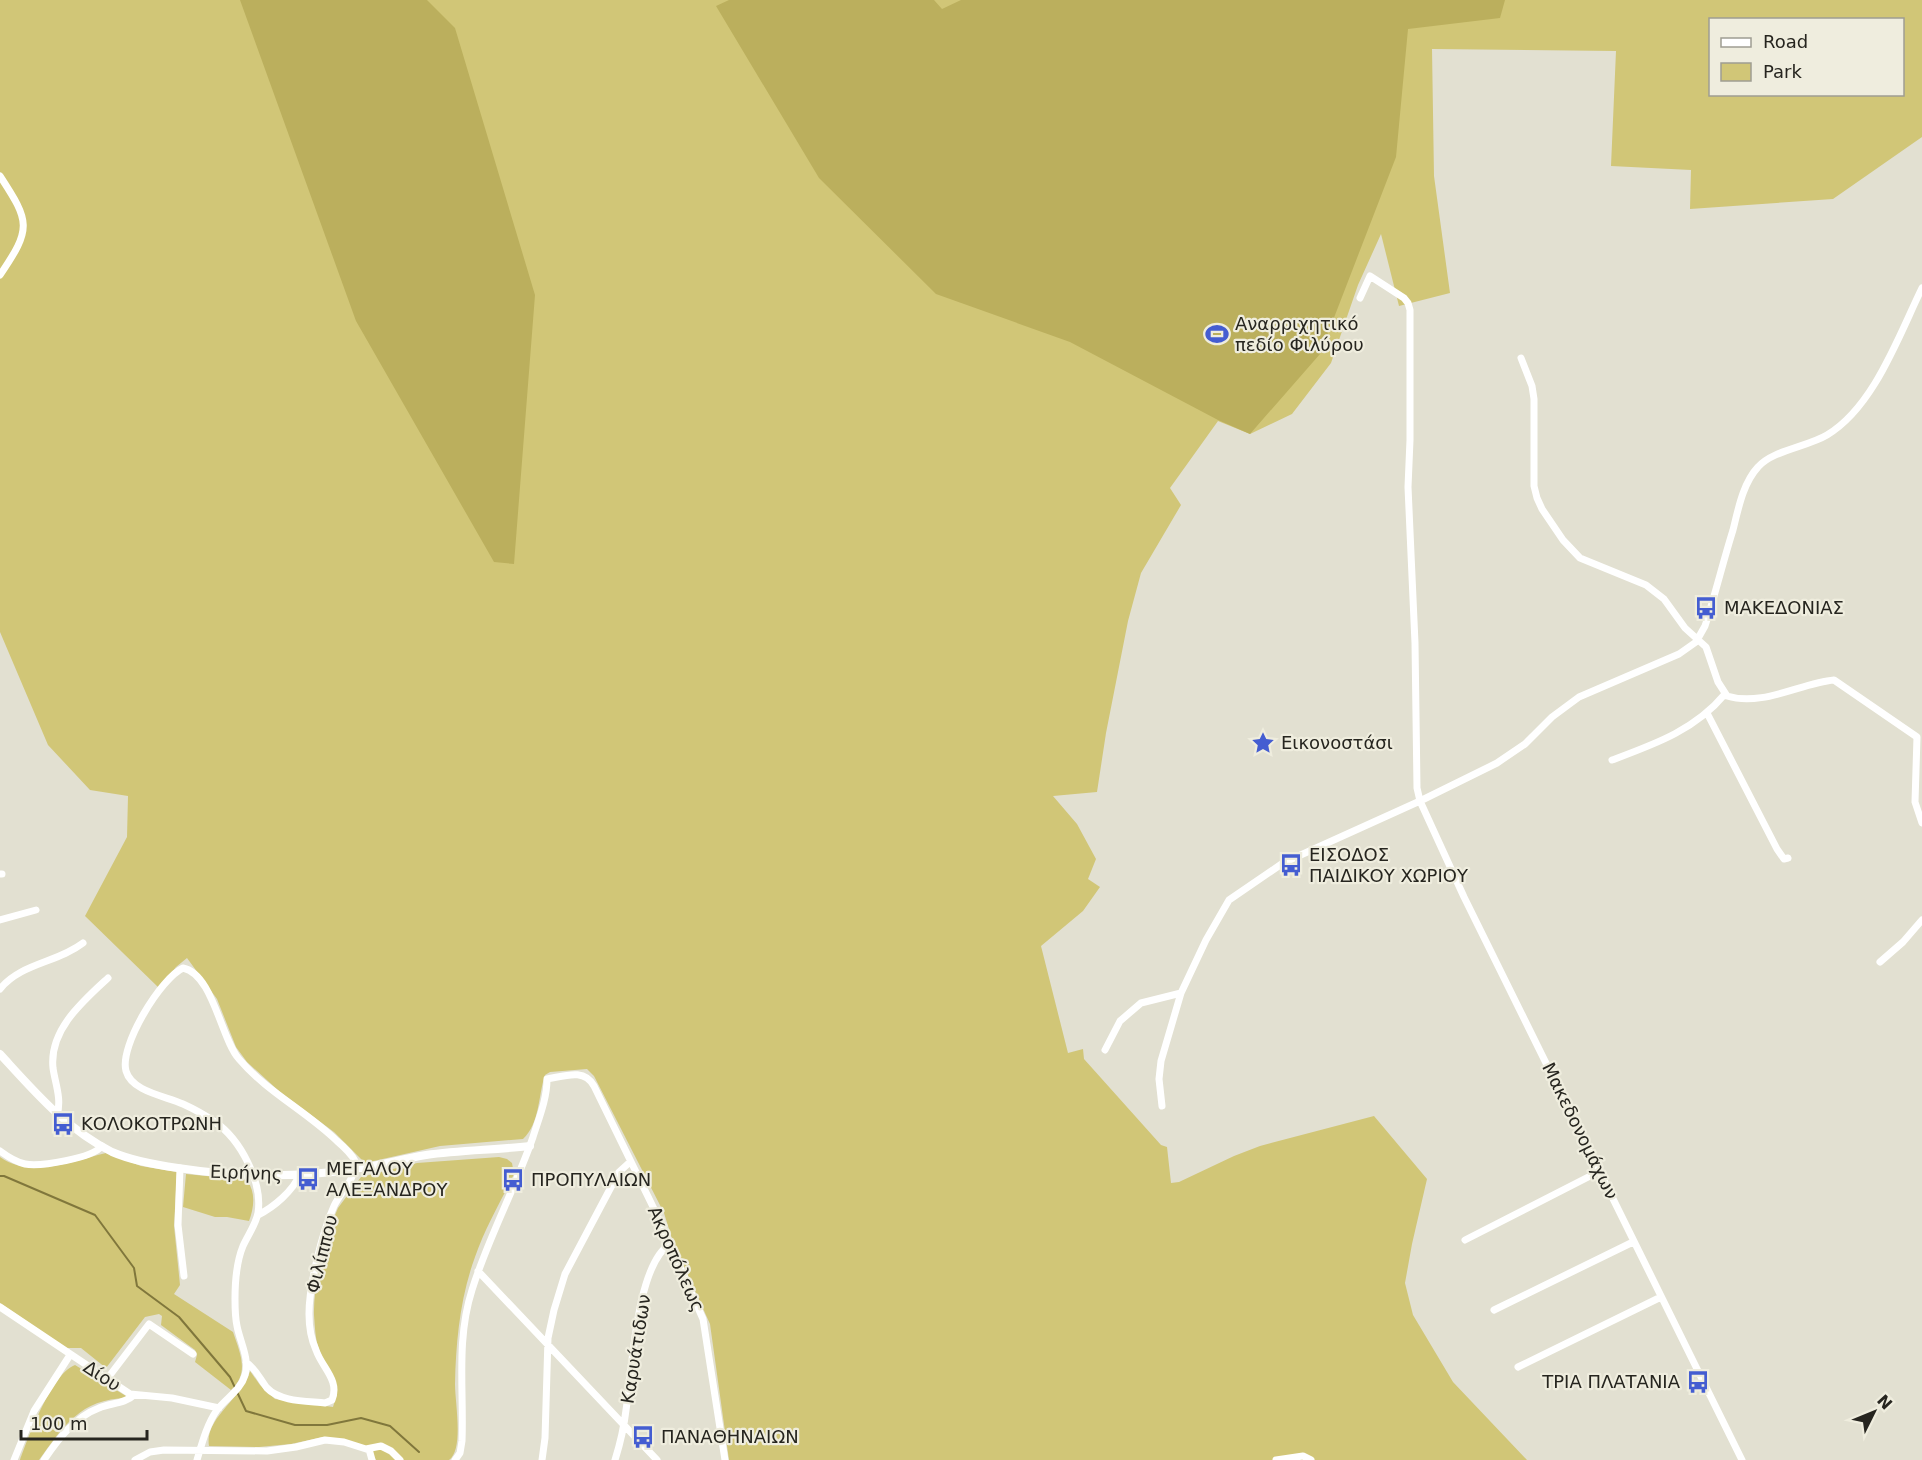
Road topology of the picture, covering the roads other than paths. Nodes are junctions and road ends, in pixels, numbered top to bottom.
1 (0, 176) edge
2 (0, 275) edge
3 (1922, 288) edge
4 (1360, 298) dead end
5 (1521, 358) dead end
6 (1699, 639) junction
7 (1725, 694) junction
8 (1707, 713) junction
9 (1920, 736) edge
10 (1612, 760) dead end
11 (1420, 801) junction
12 (1922, 823) edge
13 (1788, 858) dead end
14 (36, 910) dead end
15 (0, 920) edge
16 (1922, 920) edge
17 (83, 943) dead end
18 (1880, 962) dead end
19 (108, 978) dead end
20 (0, 989) edge
21 (1180, 993) junction
22 (1105, 1050) dead end
23 (0, 1054) edge
24 (1162, 1106) dead end
25 (57, 1114) junction
26 (102, 1146) junction
27 (530, 1146) junction
28 (0, 1151) edge
29 (630, 1162) junction
30 (180, 1168) junction
31 (355, 1169) junction
32 (1600, 1172) junction
33 (300, 1174) junction
34 (252, 1175) junction
35 (258, 1215) junction
36 (1465, 1240) dead end
37 (1634, 1242) junction
38 (670, 1244) junction
39 (478, 1271) junction
40 (184, 1276) dead end
41 (1661, 1297) junction
42 (0, 1307) edge
43 (1494, 1310) dead end
44 (548, 1346) junction
45 (193, 1354) dead end
46 (70, 1355) junction
47 (246, 1362) junction
48 (1518, 1367) dead end
49 (107, 1379) junction
50 (134, 1395) junction
51 (219, 1408) junction
52 (624, 1426) junction
53 (200, 1449) junction
54 (369, 1449) junction
55 (14, 1460) edge
56 (44, 1460) edge
57 (135, 1460) edge
58 (197, 1460) edge
59 (372, 1460) edge
60 (400, 1460) edge
61 (455, 1460) edge
62 (542, 1460) edge
63 (615, 1460) edge
64 (657, 1460) edge
65 (724, 1460) edge
66 (1276, 1460) edge
67 (1311, 1460) edge
68 (1742, 1460) edge

1 - 2 street
3 - 6 street
4 - 11 street
5 - 6 street
6 - 7 street
6 - 11 street
7 - 8 street
7 - 9 street
8 - 10 street
8 - 13 street
9 - 12 street
11 - 21 street
11 - 32 street, Μακεδονομάχων
14 - 15 street
16 - 18 street
17 - 20 street
19 - 25 street
21 - 22 street
21 - 24 street
23 - 25 street, Ειρήνης
25 - 26 street, Ειρήνης
26 - 28 street
26 - 30 street, Ειρήνης
27 - 29 street, Ακροπόλεως
27 - 31 street, Ειρήνης
27 - 39 street
29 - 38 street, Ακροπόλεως
29 - 44 street
30 - 34 street, Ειρήνης
30 - 40 street
31 - 33 street, Ειρήνης
31 - 34 street
31 - 47 street, Φιλίππου
32 - 36 street
32 - 37 street, Μακεδονομάχων
33 - 34 street, Ειρήνης
33 - 35 street
34 - 35 street
35 - 47 street
37 - 41 street, Μακεδονομάχων
37 - 43 street
38 - 52 street, Καρυάτιδων
38 - 65 street, Ακροπόλεως
39 - 44 street
39 - 61 street
41 - 48 street
41 - 68 street, Μακεδονομάχων
42 - 46 street, Δίου
44 - 52 street
44 - 62 street
45 - 49 street
46 - 49 street, Δίου
46 - 55 street
47 - 51 street
49 - 50 street, Δίου
50 - 51 street, Δίου
50 - 56 street
51 - 53 street
52 - 63 street, Καρυάτιδων
52 - 64 street
53 - 54 street
53 - 57 street
53 - 58 street
54 - 59 street
54 - 60 street
66 - 67 street

